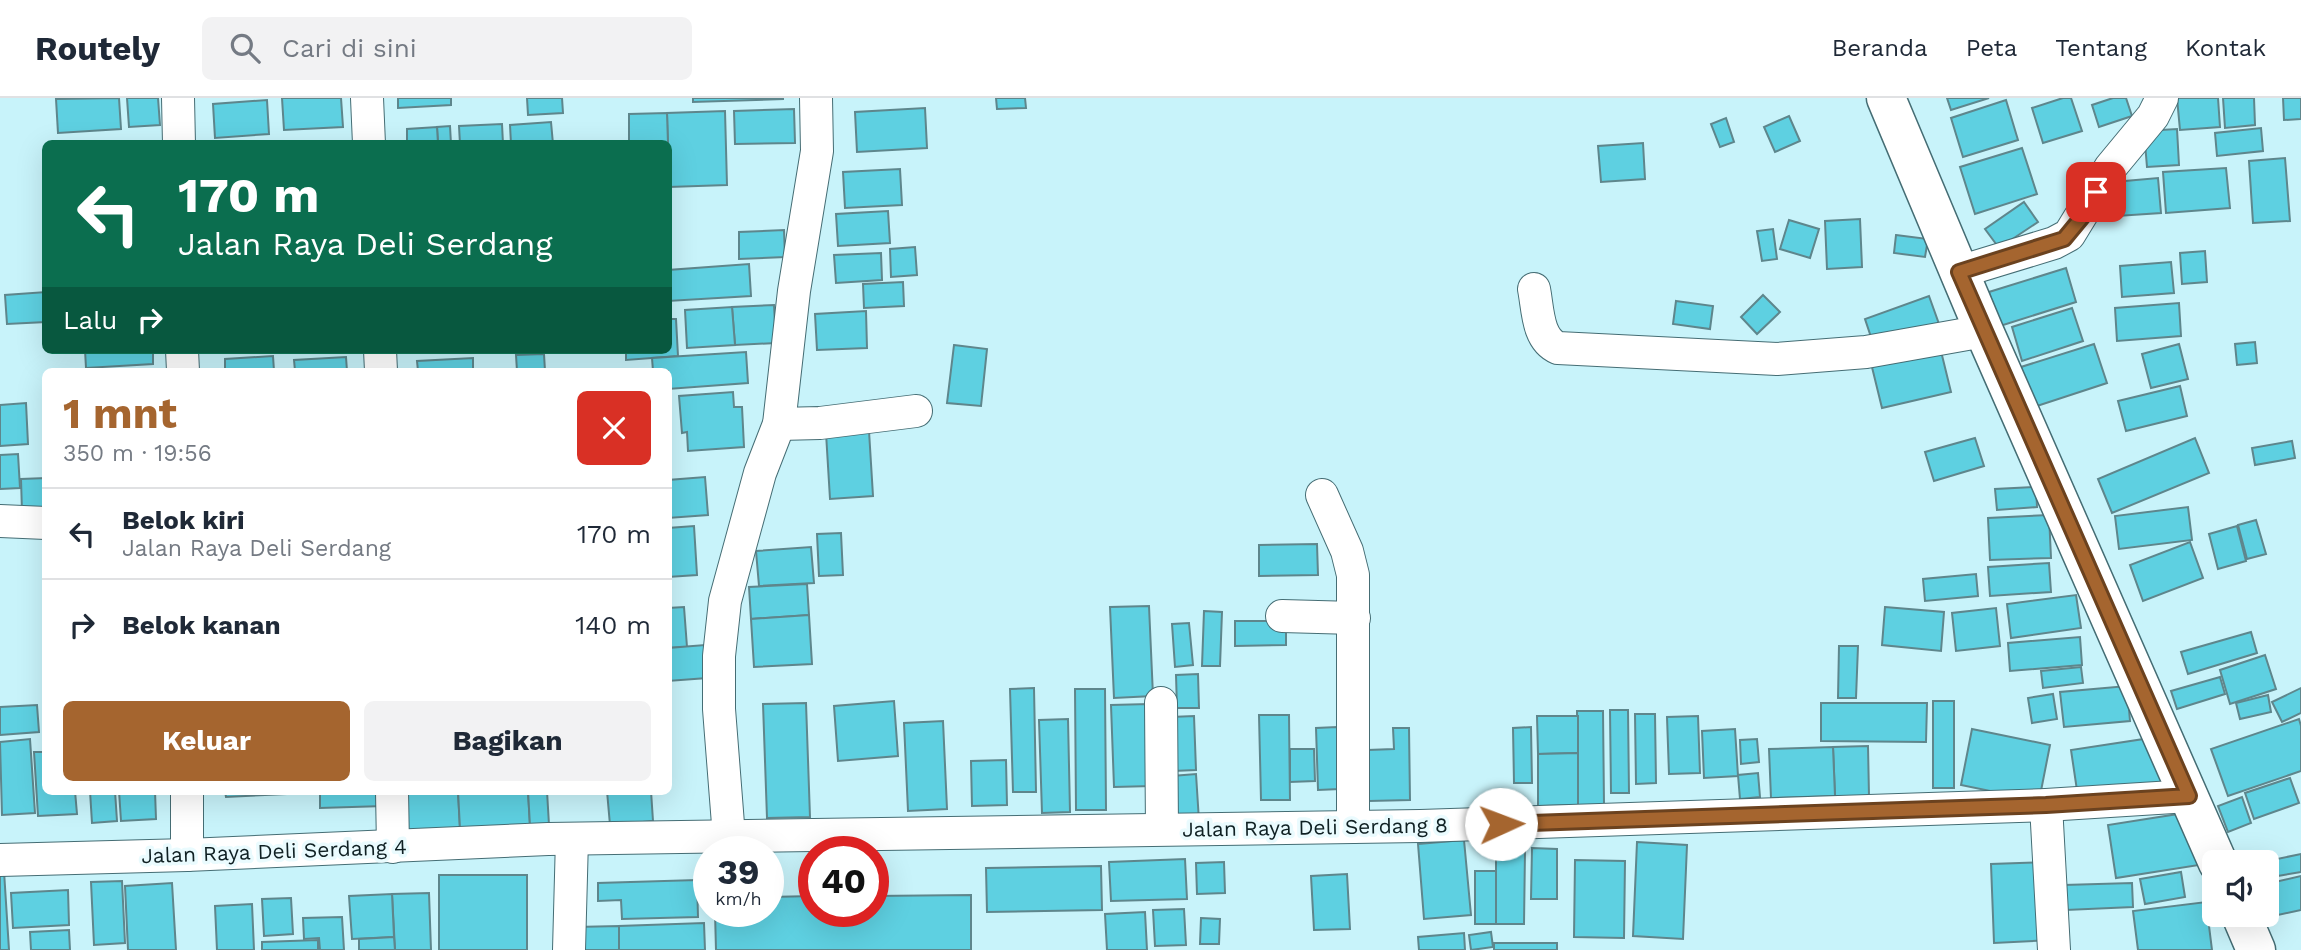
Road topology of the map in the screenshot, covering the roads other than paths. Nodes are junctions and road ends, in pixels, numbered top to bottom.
1 (178, 98) edge
2 (367, 98) edge
3 (816, 98) edge
4 (1886, 98) edge
5 (2162, 98) edge
6 (179, 140) edge
7 (369, 140) edge
8 (1959, 272) junction
9 (1534, 289) dead end
10 (1984, 331) junction
11 (916, 411) dead end
12 (779, 424) junction
13 (1322, 495) dead end
14 (0, 521) edge
15 (42, 523) edge
16 (1282, 616) dead end
17 (1354, 618) junction
18 (1161, 703) dead end
19 (187, 795) edge
20 (392, 795) edge
21 (2189, 796) junction
22 (2046, 805) junction
23 (1353, 827) junction
24 (1162, 829) junction
25 (729, 836) edge
26 (783, 836) edge
27 (693, 837) edge
28 (563, 839) junction
29 (393, 847) junction
30 (2212, 850) edge
31 (187, 855) junction
32 (0, 860) edge
33 (2246, 927) edge
34 (569, 950) edge
35 (2054, 950) edge
36 (2256, 950) edge

1 - 6 street
2 - 7 street
3 - 12 street
4 - 8 main road
5 - 8 street
8 - 10 main road
9 - 10 street
10 - 21 main road
11 - 12 street
12 - 25 street
13 - 17 street
14 - 15 street
16 - 17 street
17 - 23 street
18 - 24 street
19 - 31 street
20 - 29 street
21 - 22 street, Jalan Raya Deli Serdang 8
21 - 30 main road
22 - 23 street, Jalan Raya Deli Serdang 8
22 - 35 street
23 - 24 street, Jalan Raya Deli Serdang 8
24 - 26 street, Jalan Raya Deli Serdang 8
27 - 28 street, Jalan Raya Deli Serdang 8
28 - 29 street, Jalan Raya Deli Serdang 4
28 - 34 street
29 - 31 street, Jalan Raya Deli Serdang 4
31 - 32 street, Jalan Raya Deli Serdang 4
33 - 36 main road

